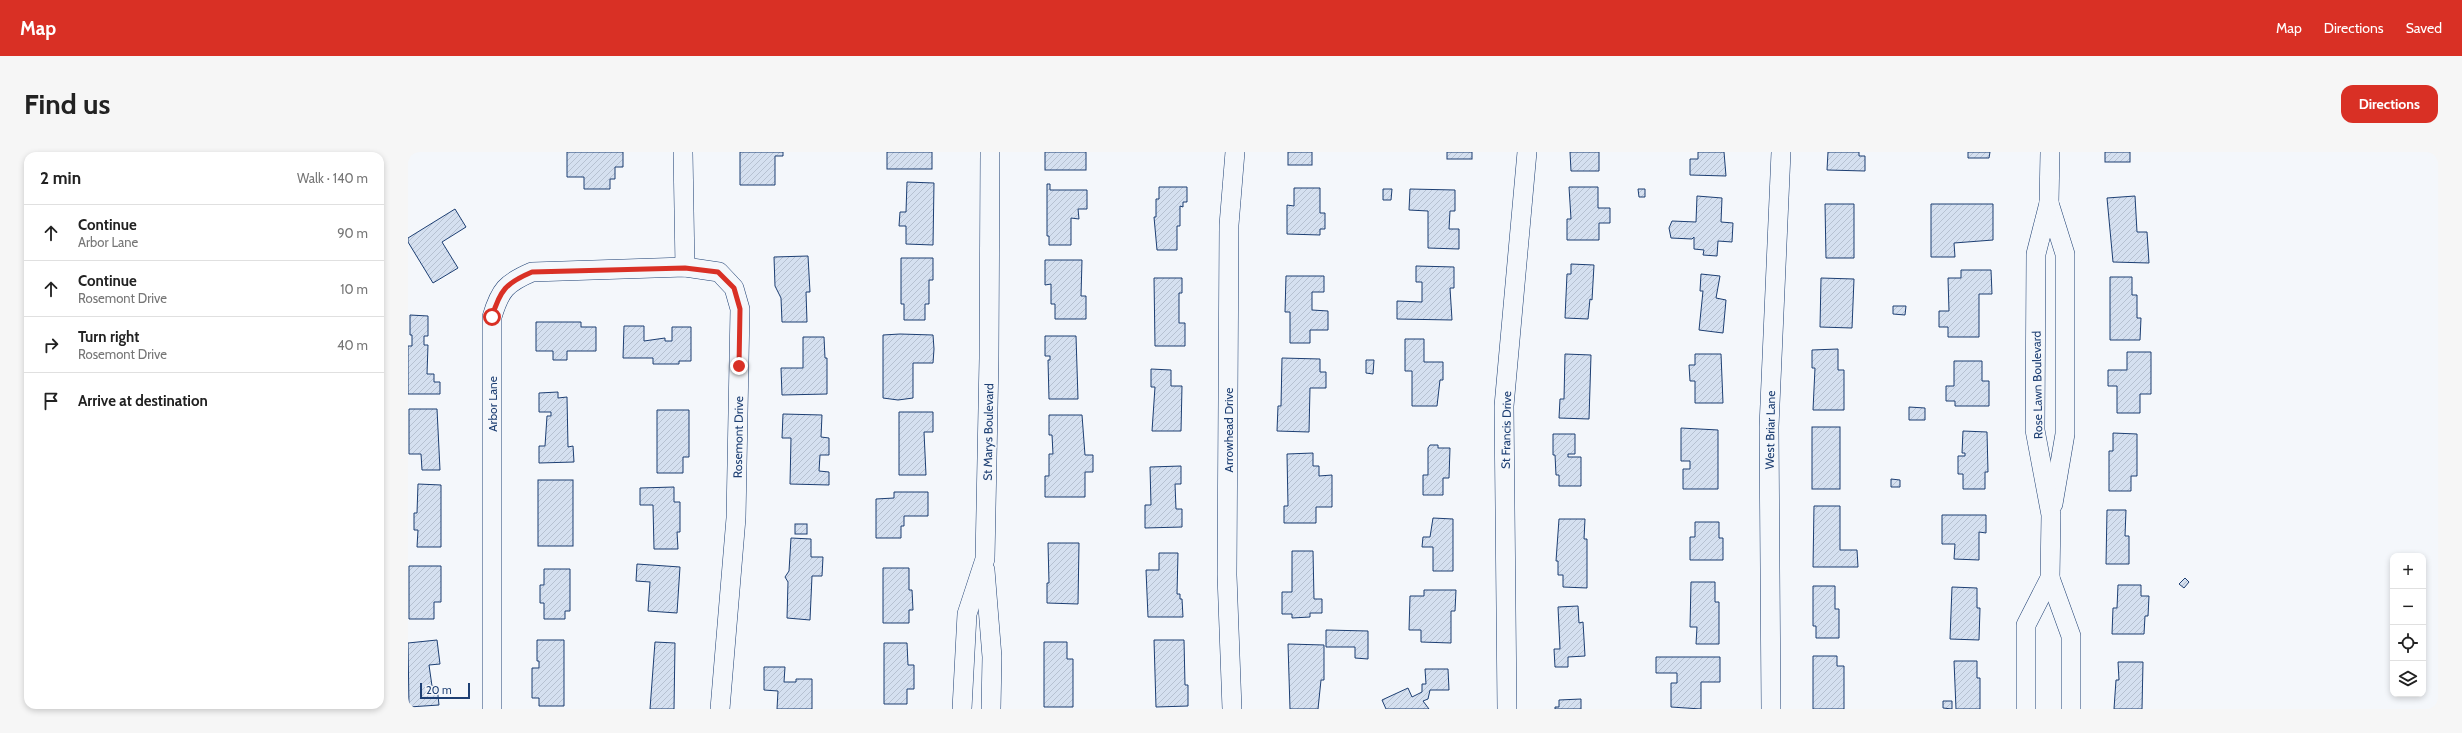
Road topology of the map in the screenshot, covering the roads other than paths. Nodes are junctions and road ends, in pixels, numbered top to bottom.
1 (683, 152) edge
2 (990, 152) edge
3 (1235, 152) edge
4 (1527, 152) edge
5 (1781, 152) edge
6 (2050, 152) edge
7 (2049, 203) junction
8 (685, 268) junction
9 (2051, 515) junction
10 (985, 559) junction
11 (2050, 578) junction
12 (492, 709) edge
13 (720, 709) edge
14 (962, 709) edge
15 (991, 709) edge
16 (1232, 709) edge
17 (1507, 709) edge
18 (1771, 709) edge
19 (2026, 709) edge
20 (2072, 709) edge

1 - 8 street
2 - 10 street, St Marys Boulevard
3 - 16 street, Arrowhead Drive
4 - 17 street, St Francis Drive
5 - 18 street, West Briar Lane
6 - 7 street, Rose Lawn Boulevard
7 - 9 street, Rose Lawn Boulevard
7 - 9 street
8 - 12 street, Arbor Lane
8 - 13 street, Rosemont Drive
9 - 11 street, Rose Lawn Boulevard
10 - 14 street, St Marys Boulevard
10 - 15 street
11 - 19 street, Rose Lawn Boulevard
11 - 20 street

